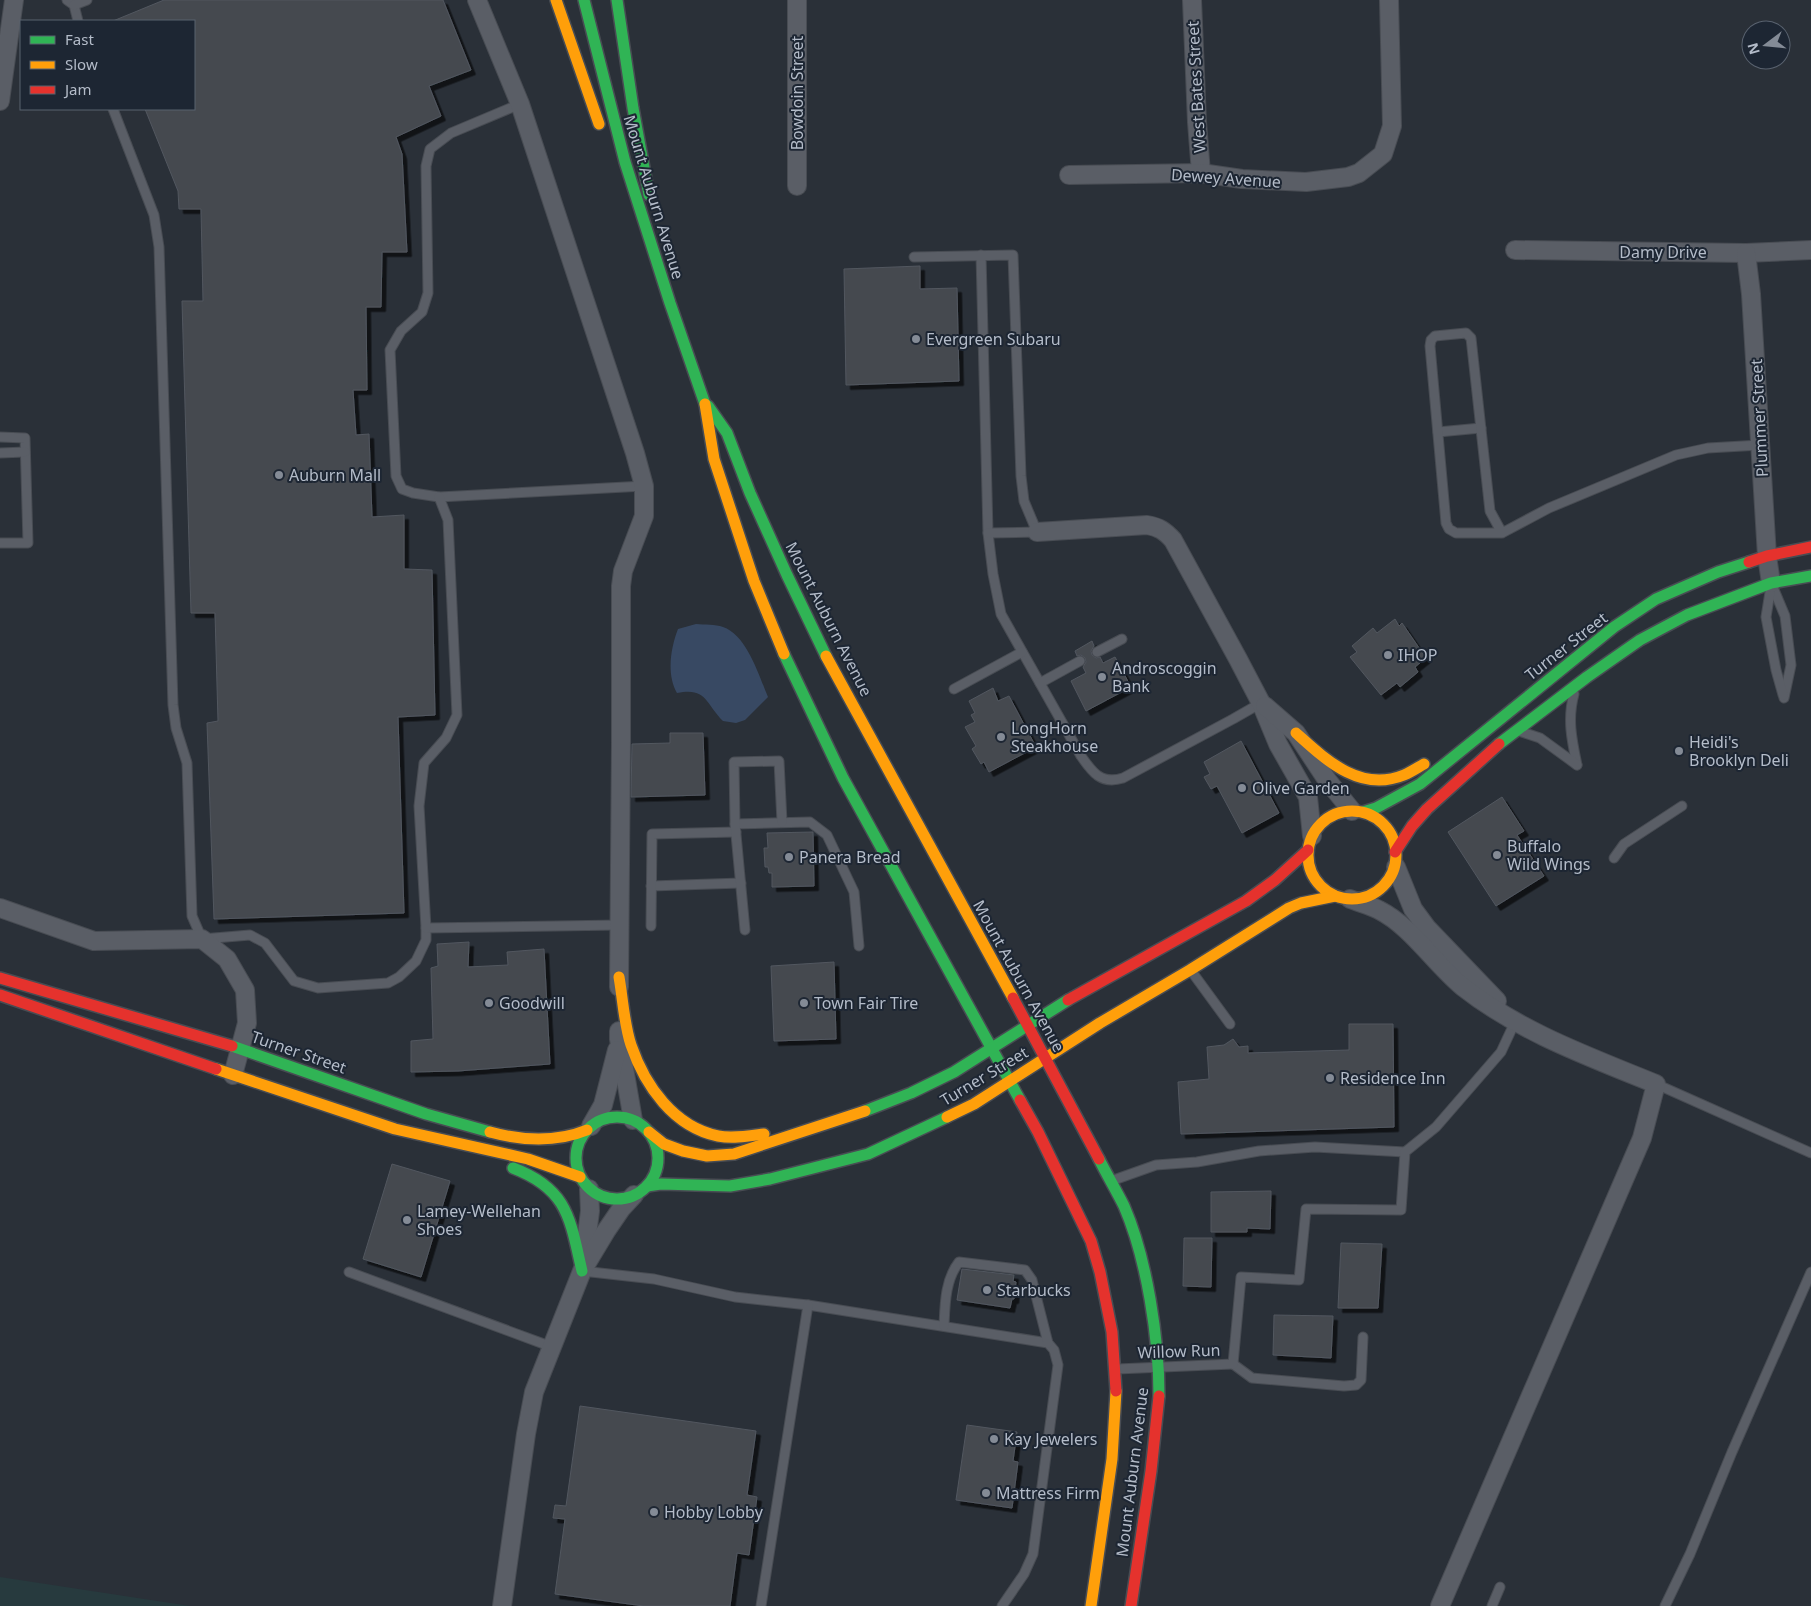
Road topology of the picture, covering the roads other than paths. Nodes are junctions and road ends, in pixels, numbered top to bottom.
1 (14, 0) edge
2 (87, 0) edge
3 (477, 0) edge
4 (556, 0) edge
5 (584, 0) edge
6 (617, 0) edge
7 (797, 0) edge
8 (1192, 0) edge
9 (1389, 0) edge
10 (71, 2) edge
11 (78, 20) edge
12 (4, 49) edge
13 (0, 102) edge
14 (520, 104) junction
15 (114, 110) edge
16 (601, 132) dead end
17 (1201, 173) junction
18 (1069, 175) dead end
19 (618, 177) dead end
20 (797, 186) dead end
21 (1515, 250) dead end
22 (1811, 250) edge
23 (1746, 253) junction
24 (981, 256) junction
25 (914, 258) dead end
26 (670, 303) junction
27 (704, 400) junction
28 (1481, 428) junction
29 (1438, 432) junction
30 (0, 437) edge
31 (1760, 445) junction
32 (25, 452) junction
33 (0, 453) edge
34 (644, 486) junction
35 (439, 497) junction
36 (1037, 532) junction
37 (988, 533) junction
38 (1502, 533) junction
39 (0, 542) edge
40 (1811, 547) edge
41 (1767, 556) junction
42 (1811, 576) edge
43 (1771, 583) junction
44 (1122, 639) dead end
45 (1585, 651) junction
46 (1022, 652) junction
47 (1097, 652) dead end
48 (1566, 653) dead end
49 (1080, 661) dead end
50 (1040, 683) junction
51 (1577, 685) junction
52 (954, 690) dead end
53 (1261, 703) junction
54 (1517, 730) junction
55 (1296, 733) junction
56 (1430, 759) dead end
57 (1682, 806) dead end
58 (1357, 812) junction
59 (782, 822) junction
60 (736, 828) junction
61 (1310, 843) junction
62 (1614, 858) dead end
63 (1396, 860) junction
64 (741, 883) junction
65 (651, 886) junction
66 (1343, 898) junction
67 (0, 908) edge
68 (619, 925) junction
69 (651, 926) dead end
70 (426, 928) junction
71 (745, 930) dead end
72 (202, 939) junction
73 (859, 946) dead end
74 (1190, 970) junction
75 (619, 977) junction
76 (0, 978) edge
77 (0, 995) edge
78 (1515, 1022) junction
79 (1230, 1024) dead end
80 (1028, 1025) junction
81 (619, 1040) junction
82 (240, 1048) junction
83 (992, 1048) junction
84 (1045, 1058) junction
85 (233, 1075) junction
86 (1010, 1081) junction
87 (1656, 1084) junction
88 (866, 1111) junction
89 (633, 1120) junction
90 (589, 1128) junction
91 (395, 1129) junction
92 (649, 1132) junction
93 (1405, 1152) junction
94 (1811, 1153) edge
95 (1111, 1182) junction
96 (585, 1183) junction
97 (641, 1191) junction
98 (582, 1270) junction
99 (349, 1272) dead end
100 (1811, 1272) edge
101 (808, 1305) junction
102 (944, 1326) junction
103 (1364, 1337) dead end
104 (1048, 1343) junction
105 (552, 1347) junction
106 (1233, 1364) junction
107 (1159, 1367) junction
108 (1114, 1369) junction
109 (1500, 1587) dead end
110 (502, 1606) edge
111 (761, 1606) edge
112 (1002, 1606) edge
113 (1091, 1606) edge
114 (1132, 1606) edge
115 (1440, 1606) edge
116 (1492, 1606) edge
117 (1665, 1606) edge

1 - 12 street
2 - 10 lane
3 - 14 street
4 - 16 main road
5 - 26 main road, Mount Auburn Avenue
6 - 26 main road
7 - 20 street, Bowdoin Street
8 - 17 street, West Bates Street
9 - 17 street, Dewey Avenue
10 - 11 lane
12 - 13 street
14 - 34 street
14 - 35 lane
15 - 72 lane
17 - 18 street, Dewey Avenue
19 - 26 main road
21 - 23 street, Damy Drive
22 - 23 street, Damy Drive
23 - 31 street, Plummer Street
24 - 25 lane
24 - 36 lane
24 - 37 lane
26 - 27 main road, Mount Auburn Avenue
27 - 80 main road, Mount Auburn Avenue
27 - 83 main road, Mount Auburn Avenue
28 - 29 lane
28 - 29 lane
28 - 38 lane
29 - 38 lane
30 - 32 lane
31 - 38 lane
31 - 41 street, Plummer Street
32 - 33 lane
32 - 39 lane
34 - 35 lane
34 - 68 street
35 - 70 lane
36 - 37 lane
36 - 53 street
37 - 46 lane
40 - 41 main road, Turner Street
41 - 43 street, Plummer Street
41 - 45 main road, Turner Street
42 - 43 main road
43 - 43 lane
43 - 51 main road
44 - 47 lane
45 - 48 main road
45 - 58 main road, Turner Street
46 - 50 lane
46 - 52 lane
49 - 50 lane
50 - 53 lane
51 - 54 main road
51 - 54 lane
53 - 55 street
53 - 61 street
54 - 63 main road
55 - 56 main road
55 - 58 street
57 - 62 lane
58 - 61 main road
58 - 63 main road
59 - 60 lane
59 - 60 lane
59 - 73 lane
60 - 64 lane
60 - 65 lane
61 - 66 main road
61 - 80 main road, Turner Street
63 - 66 main road
63 - 78 street
64 - 65 lane
64 - 71 lane
65 - 69 lane
66 - 74 main road, Turner Street
66 - 78 street
67 - 72 street
68 - 70 lane
68 - 75 street
70 - 72 lane
72 - 82 street
74 - 79 lane
74 - 84 main road, Turner Street
75 - 81 street
75 - 88 main road
76 - 82 main road, Turner Street
77 - 85 main road, Turner Street
78 - 87 street
78 - 93 lane
80 - 83 main road, Turner Street
80 - 84 main road, Mount Auburn Avenue
81 - 89 street
81 - 90 street
82 - 85 street
82 - 90 main road, Turner Street
83 - 86 main road, Mount Auburn Avenue
83 - 88 main road, Turner Street
84 - 86 main road, Turner Street
84 - 95 main road, Mount Auburn Avenue
85 - 91 main road, Turner Street
86 - 97 main road, Turner Street
86 - 108 main road, Mount Auburn Avenue
87 - 94 lane
87 - 115 street
88 - 92 main road, Turner Street
89 - 90 main road, Turner Street
89 - 92 main road, Turner Street
90 - 96 main road
91 - 96 main road, Turner Street
91 - 98 main road
92 - 97 main road
93 - 95 lane
93 - 106 lane, Willow Run
95 - 107 main road, Mount Auburn Avenue
96 - 97 main road, Turner Street
96 - 98 street
97 - 98 street
98 - 101 lane
98 - 105 street
99 - 105 lane
100 - 117 lane
101 - 102 lane
101 - 111 lane
102 - 104 lane
102 - 104 lane
103 - 106 lane
104 - 112 lane
105 - 110 street
106 - 107 lane, Willow Run
107 - 108 lane, Willow Run
107 - 114 main road, Mount Auburn Avenue
108 - 113 main road, Mount Auburn Avenue
109 - 116 lane

